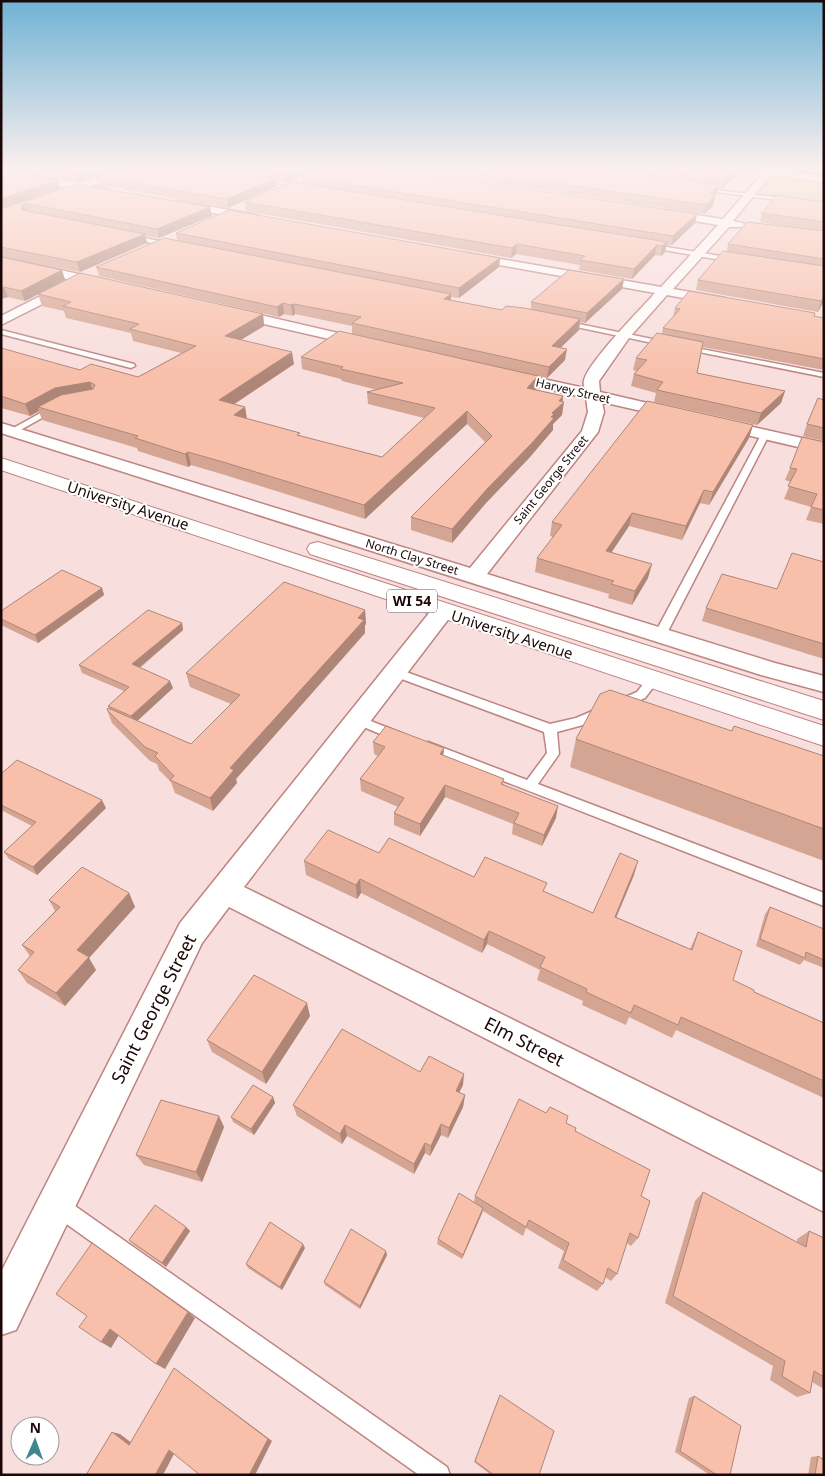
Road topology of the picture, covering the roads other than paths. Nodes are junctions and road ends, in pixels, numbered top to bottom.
1 (128, 237) edge
2 (713, 237) edge
3 (178, 241) edge
4 (162, 244) junction
5 (637, 244) edge
6 (145, 251) edge
7 (457, 254) edge
8 (697, 254) junction
9 (1, 260) edge
10 (736, 260) edge
11 (102, 270) edge
12 (82, 278) junction
13 (118, 287) edge
14 (663, 291) junction
15 (731, 303) edge
16 (215, 309) edge
17 (1, 321) edge
18 (559, 322) edge
19 (1, 332) edge
20 (624, 335) junction
21 (380, 347) edge
22 (131, 366) dead end
23 (496, 373) edge
24 (824, 376) edge
25 (592, 395) junction
26 (62, 404) edge
27 (688, 417) edge
28 (708, 422) edge
29 (5, 435) edge
30 (765, 435) junction
31 (824, 448) edge
32 (1, 464) edge
33 (474, 576) junction
34 (442, 612) junction
35 (660, 635) junction
36 (395, 672) junction
37 (652, 681) junction
38 (824, 684) edge
39 (824, 711) edge
40 (358, 720) junction
41 (550, 729) junction
42 (824, 736) edge
43 (530, 786) junction
44 (225, 891) junction
45 (824, 900) edge
46 (824, 1193) edge
47 (56, 1204) junction
48 (1, 1315) edge
49 (439, 1475) edge

1 - 4 lane
2 - 8 street, Saint George Street
3 - 4 street
4 - 6 street
5 - 8 lane
7 - 14 street
8 - 10 lane
8 - 14 street, Saint George Street
9 - 12 street
11 - 12 street
12 - 13 street
12 - 17 street
14 - 15 street
14 - 20 street, Saint George Street
16 - 21 street
18 - 20 lane
19 - 22 lane
20 - 24 lane
20 - 25 street, Saint George Street
23 - 25 street, Harvey Street
25 - 27 street, Harvey Street
25 - 33 street, Saint George Street
26 - 29 lane
28 - 30 street
29 - 33 street, North Clay Street
29 - 39 main road, University Avenue / WI 54
30 - 31 street
30 - 35 lane
32 - 34 main road, University Avenue / WI 54
33 - 35 street, North Clay Street
34 - 36 street, Saint George Street
34 - 37 main road, University Avenue / WI 54
35 - 38 street, North Clay Street
36 - 40 street, Saint George Street
36 - 41 lane
37 - 41 lane
37 - 42 main road, University Avenue / WI 54
40 - 43 lane
40 - 44 street, Saint George Street
41 - 43 lane
43 - 45 lane
44 - 46 street, Elm Street
44 - 47 street, Saint George Street
47 - 48 street, Saint George Street
47 - 49 lane

